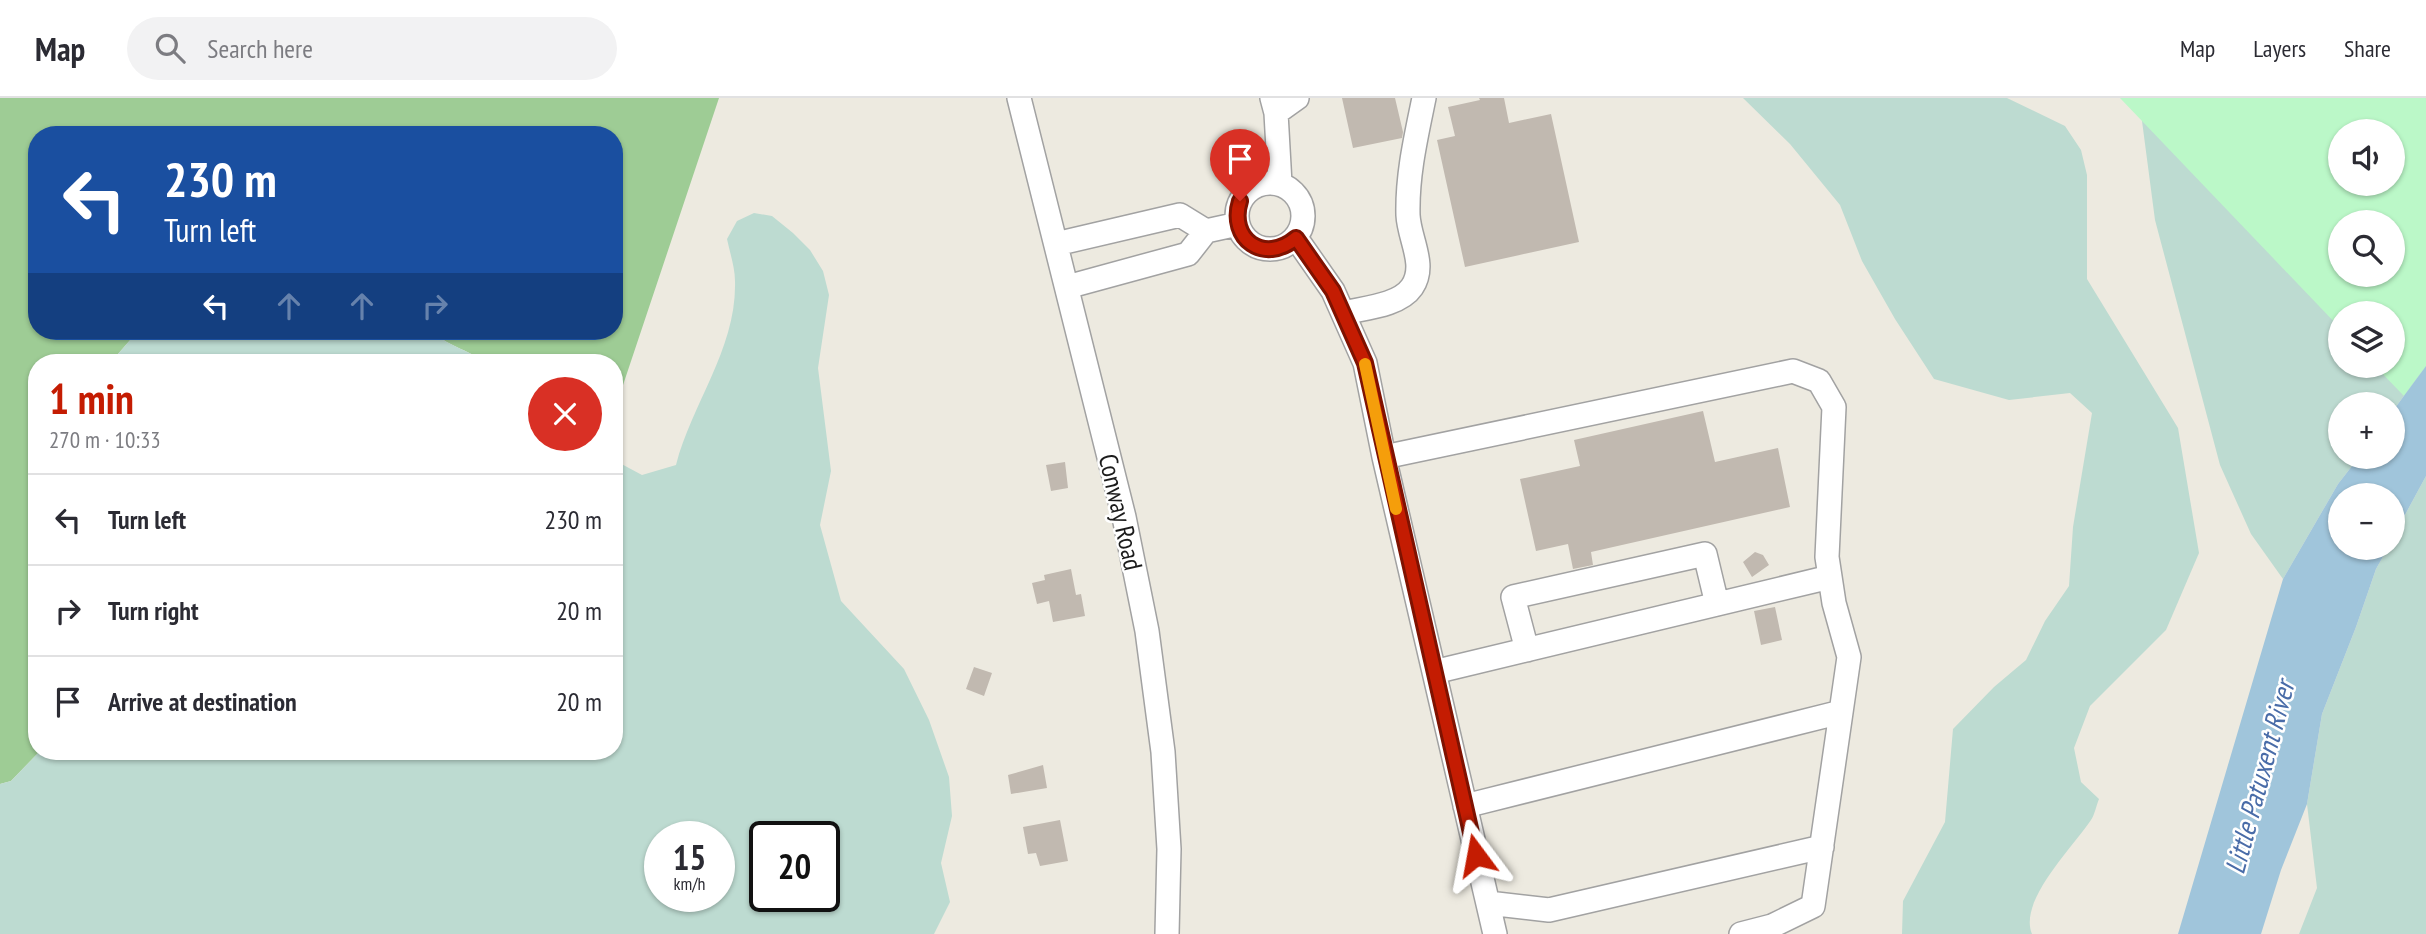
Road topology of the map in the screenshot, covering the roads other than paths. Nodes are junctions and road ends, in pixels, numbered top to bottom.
1 (1019, 98) edge
2 (1297, 98) edge
3 (1424, 98) edge
4 (1274, 105) edge
5 (1280, 184) junction
6 (1238, 224) junction
7 (1206, 231) junction
8 (1296, 238) junction
9 (1056, 244) junction
10 (1067, 287) junction
11 (1343, 313) junction
12 (1384, 457) junction
13 (1830, 577) junction
14 (1717, 604) junction
15 (1527, 650) junction
16 (1434, 672) junction
17 (1841, 712) junction
18 (1465, 806) junction
19 (1822, 847) junction
20 (1488, 903) junction
21 (1167, 934) edge
22 (1495, 934) edge
23 (1741, 934) edge

1 - 9 street, Conway Road
2 - 4 street
3 - 11 street
4 - 5 street
5 - 6 street
5 - 8 street
6 - 7 street
6 - 8 street
7 - 9 street
7 - 10 street
8 - 11 street
9 - 10 street, Conway Road
10 - 21 street, Conway Road
11 - 12 street
12 - 13 street
12 - 16 street
13 - 14 street
13 - 17 street
14 - 15 street
14 - 15 street
15 - 16 street
16 - 18 street
17 - 18 street
17 - 19 street
18 - 20 street
19 - 20 street
19 - 23 street
20 - 22 street

